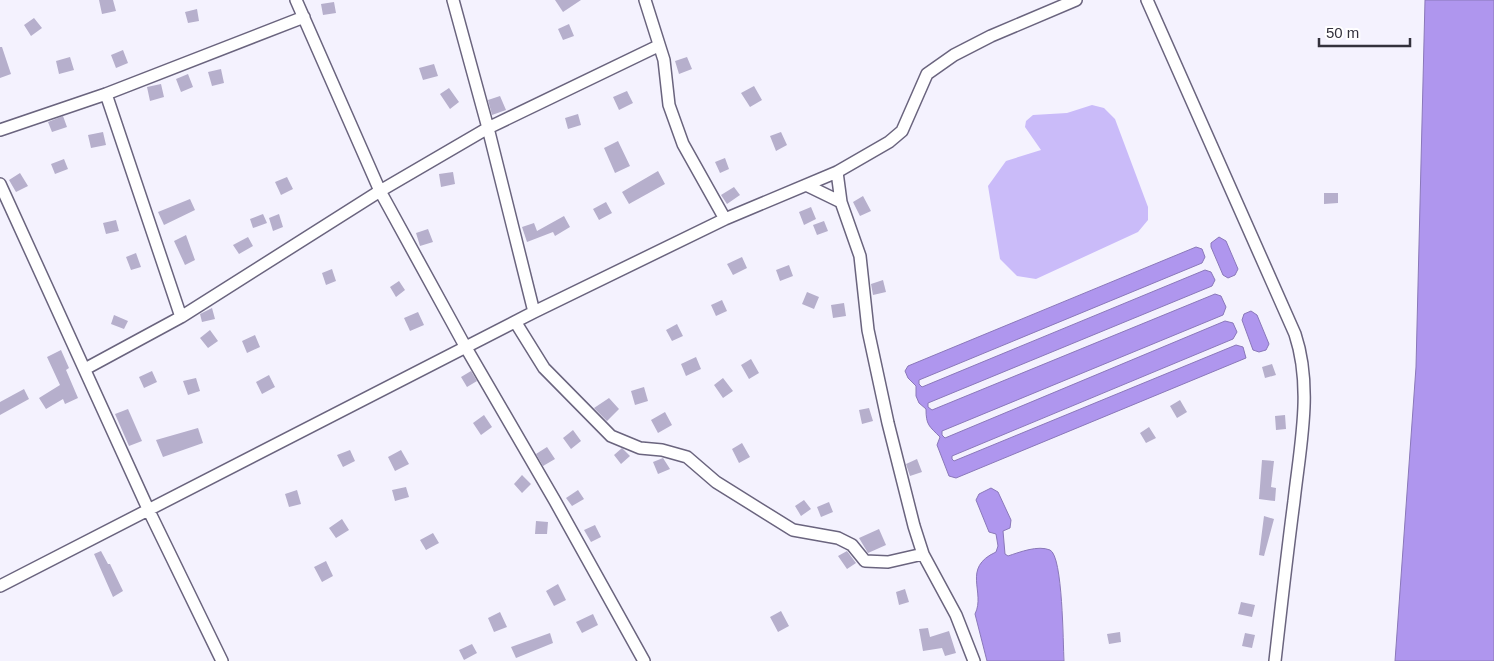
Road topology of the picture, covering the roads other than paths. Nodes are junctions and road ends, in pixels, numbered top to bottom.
1 (296, 0) edge
2 (452, 0) edge
3 (645, 0) edge
4 (1076, 0) edge
5 (1147, 0) edge
6 (304, 17) junction
7 (658, 46) junction
8 (106, 94) junction
9 (488, 128) junction
10 (0, 130) edge
11 (836, 172) junction
12 (0, 184) edge
13 (806, 185) junction
14 (380, 191) junction
15 (840, 202) junction
16 (724, 219) junction
17 (534, 312) junction
18 (181, 317) junction
19 (516, 323) junction
20 (465, 346) junction
21 (85, 369) junction
22 (149, 512) junction
23 (923, 554) junction
24 (0, 586) edge
25 (222, 661) edge
26 (644, 661) edge
27 (974, 661) edge
28 (1275, 661) edge

1 - 6 street
2 - 9 street
3 - 7 street
4 - 11 street
5 - 28 street
6 - 8 street
6 - 14 street
7 - 9 street
7 - 16 street
8 - 10 street
8 - 18 street
9 - 14 street
9 - 17 street
11 - 13 street
11 - 15 street
12 - 21 street
13 - 15 street
13 - 16 street
14 - 18 street
14 - 20 street
15 - 23 street
16 - 17 street
17 - 19 street
18 - 21 street
19 - 20 street
19 - 23 street
20 - 22 street
20 - 26 street
21 - 22 street
22 - 24 street
22 - 25 street
23 - 27 street

